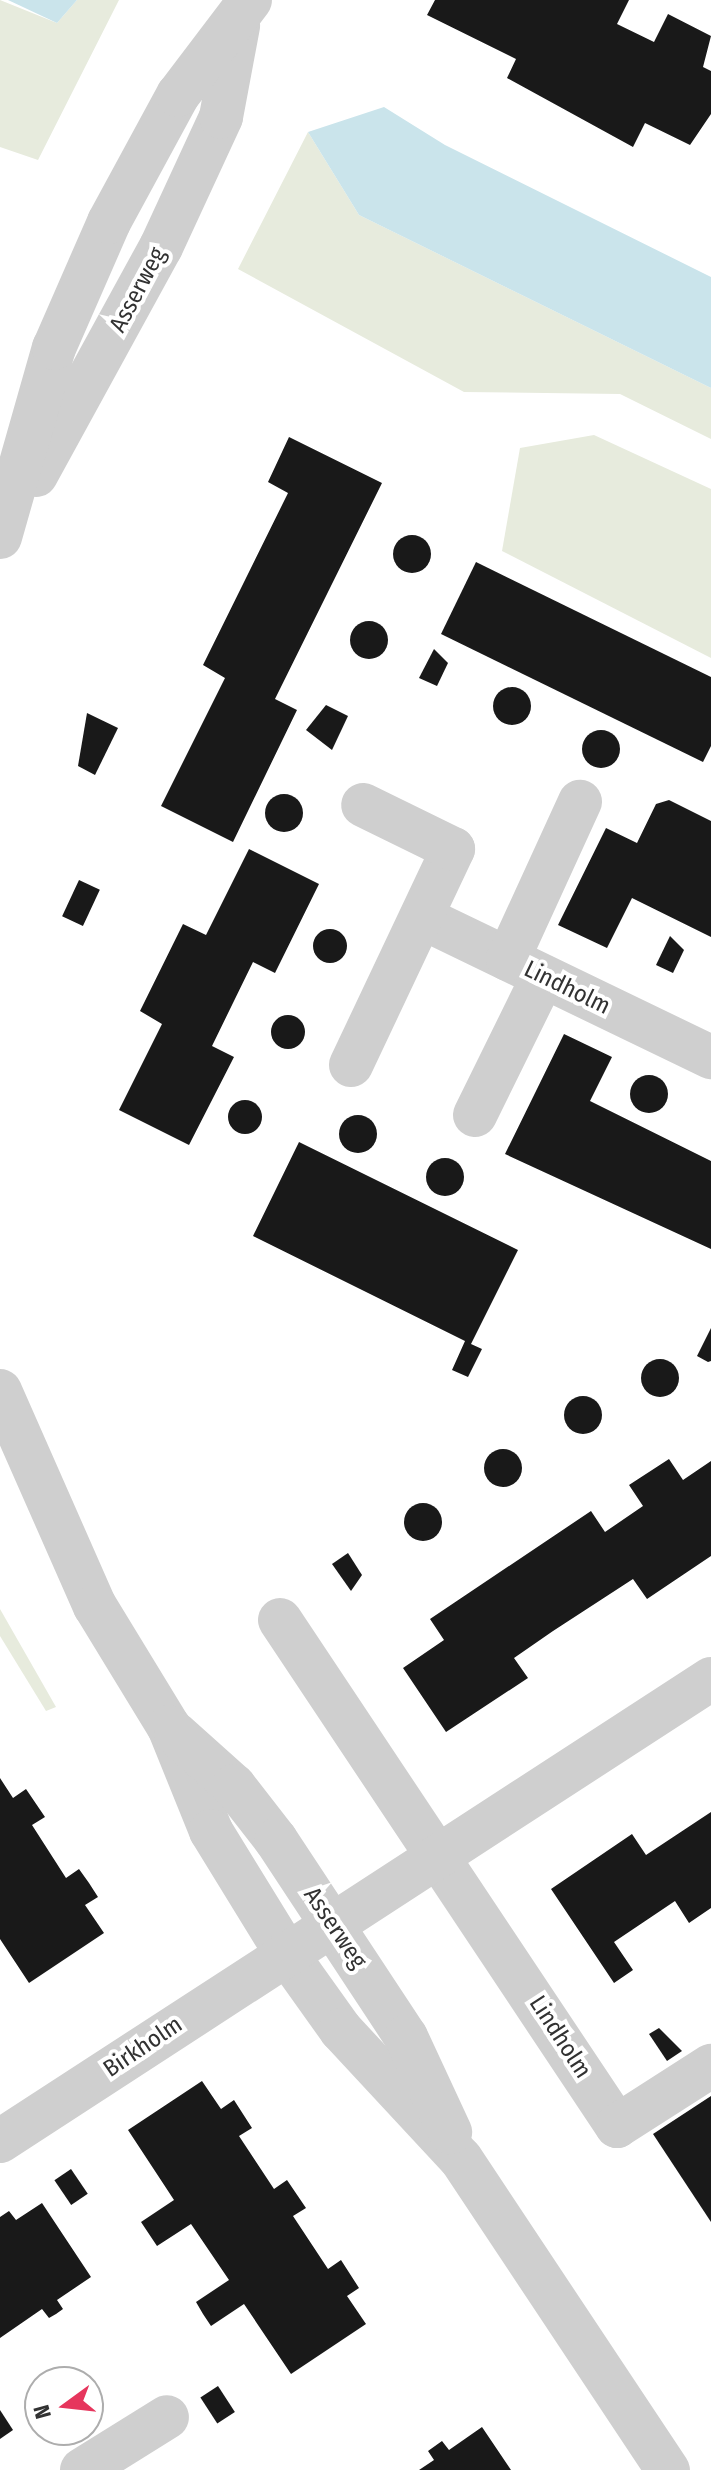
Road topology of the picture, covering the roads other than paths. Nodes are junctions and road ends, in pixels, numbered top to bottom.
1 (244, 12) edge
2 (0, 539) edge
3 (580, 802) dead end
4 (363, 805) dead end
5 (423, 918) junction
6 (526, 968) junction
7 (711, 1057) edge
8 (351, 1065) dead end
9 (475, 1115) dead end
10 (0, 1391) edge
11 (280, 1620) dead end
12 (711, 1679) edge
13 (169, 1727) junction
14 (442, 1854) junction
15 (332, 1922) junction
16 (286, 1953) junction
17 (711, 2066) edge
18 (0, 2141) edge
19 (461, 2159) junction
20 (167, 2417) dead end
21 (82, 2470) edge
22 (668, 2470) edge

1 - 2 street, Asserweg
1 - 2 street, Asserweg
3 - 6 street
4 - 5 street
5 - 6 street, Lindholm
5 - 8 street
6 - 7 street, Lindholm
6 - 9 street
10 - 13 street, Asserweg
11 - 14 street
12 - 14 street
13 - 15 street, Asserweg
13 - 16 street, Asserweg
14 - 15 street
14 - 17 street, Lindholm
15 - 16 street, Birkholm
15 - 19 street, Asserweg
16 - 18 street, Birkholm
16 - 19 street, Asserweg
19 - 22 street, Asserweg
20 - 21 street

